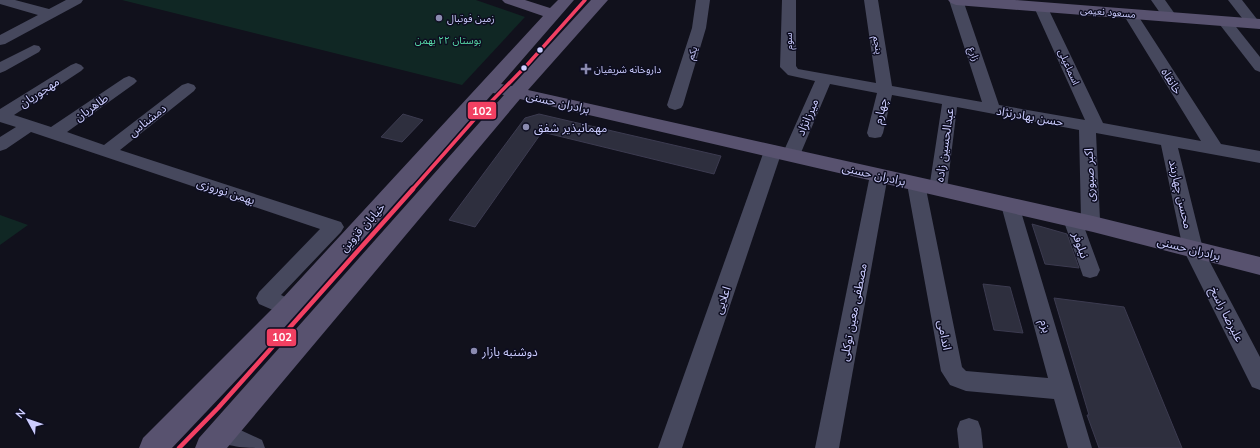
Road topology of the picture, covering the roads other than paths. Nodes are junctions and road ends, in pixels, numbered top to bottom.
1 (76, 0) edge
2 (510, 0) edge
3 (566, 0) edge
4 (600, 0) edge
5 (704, 0) edge
6 (789, 0) edge
7 (871, 0) edge
8 (956, 0) edge
9 (1158, 0) edge
10 (1235, 0) edge
11 (4, 2) edge
12 (1041, 7) junction
13 (50, 14) junction
14 (552, 14) junction
15 (1130, 14) junction
16 (1170, 17) junction
17 (1224, 21) junction
18 (1257, 24) edge
19 (0, 42) edge
20 (34, 49) dead end
21 (0, 68) edge
22 (76, 68) dead end
23 (1260, 68) edge
24 (800, 74) joint
25 (824, 79) junction
26 (129, 81) dead end
27 (487, 86) junction
28 (188, 88) dead end
29 (886, 90) junction
30 (517, 93) junction
31 (950, 101) junction
32 (675, 104) dead end
33 (992, 109) junction
34 (0, 116) edge
35 (29, 126) junction
36 (1092, 127) junction
37 (875, 133) dead end
38 (53, 134) junction
39 (1168, 140) junction
40 (0, 144) edge
41 (1215, 149) junction
42 (106, 152) junction
43 (782, 153) junction
44 (1260, 157) edge
45 (879, 175) junction
46 (916, 184) junction
47 (938, 189) junction
48 (1010, 205) junction
49 (1072, 219) junction
50 (1093, 224) junction
51 (1193, 249) junction
52 (1260, 266) edge
53 (1090, 270) dead end
54 (289, 308) junction
55 (1260, 380) edge
56 (1064, 390) junction
57 (216, 441) edge
58 (153, 448) edge
59 (253, 448) edge
60 (670, 448) edge
61 (827, 448) edge
62 (1080, 448) edge

1 - 13 street
2 - 14 main road
3 - 14 main road, خیابان قزوین
4 - 30 main road
5 - 32 street, یکم
6 - 24 street, سوم
7 - 29 street, پنجم
8 - 12 main road, مسعود نعیمی
8 - 33 street, زارع
9 - 16 street
10 - 18 street
11 - 13 street
12 - 15 main road, مسعود نعیمی
12 - 36 street, اسماعیلی
13 - 19 street
14 - 27 main road, خیابان قزوین
15 - 16 main road, مسعود نعیمی
15 - 41 street, خانقاه
16 - 17 main road, مسعود نعیمی
17 - 18 main road, مسعود نعیمی
17 - 23 street
20 - 21 street
22 - 34 street, مهجوریان
24 - 25 street, حسن بهادرنژاد
25 - 29 street, حسن بهادرنژاد
25 - 43 street, ميرزانژاد
26 - 38 street, طاهریان
27 - 30 main road, برادران حسنی
27 - 54 main road, خیابان قزوین
28 - 42 street, دمشناس
29 - 31 street, حسن بهادرنژاد
29 - 37 street, چهارم
30 - 43 main road, برادران حسنی
30 - 57 main road
31 - 33 street, حسن بهادرنژاد
31 - 47 street, عبدالحسین زاده
33 - 36 street, حسن بهادرنژاد
34 - 35 street, بهمن نوروزی
35 - 38 street, بهمن نوروزی
35 - 40 street
36 - 39 street, حسن بهادرنژاد
36 - 50 street, اکبر صبوری
38 - 42 street, بهمن نوروزی
39 - 41 street, حسن بهادرنژاد
39 - 51 street, محسن چهاربند
41 - 44 street, حسن بهادرنژاد
42 - 54 street, بهمن نوروزی
43 - 45 main road, برادران حسنی
43 - 60 street, اعلایی
45 - 46 main road, برادران حسنی
45 - 61 street, مصطفی معین توکلی
46 - 47 main road, برادران حسنی
46 - 56 street, اندامی
47 - 48 main road, برادران حسنی
48 - 49 main road, برادران حسنی
48 - 56 street, بزم
49 - 50 main road, برادران حسنی
49 - 53 street, نیلوفر
50 - 51 main road, برادران حسنی
51 - 52 main road, برادران حسنی
51 - 55 street, علیرضا راسخ
54 - 58 main road, خیابان قزوین
56 - 62 street, بزم
57 - 59 street

